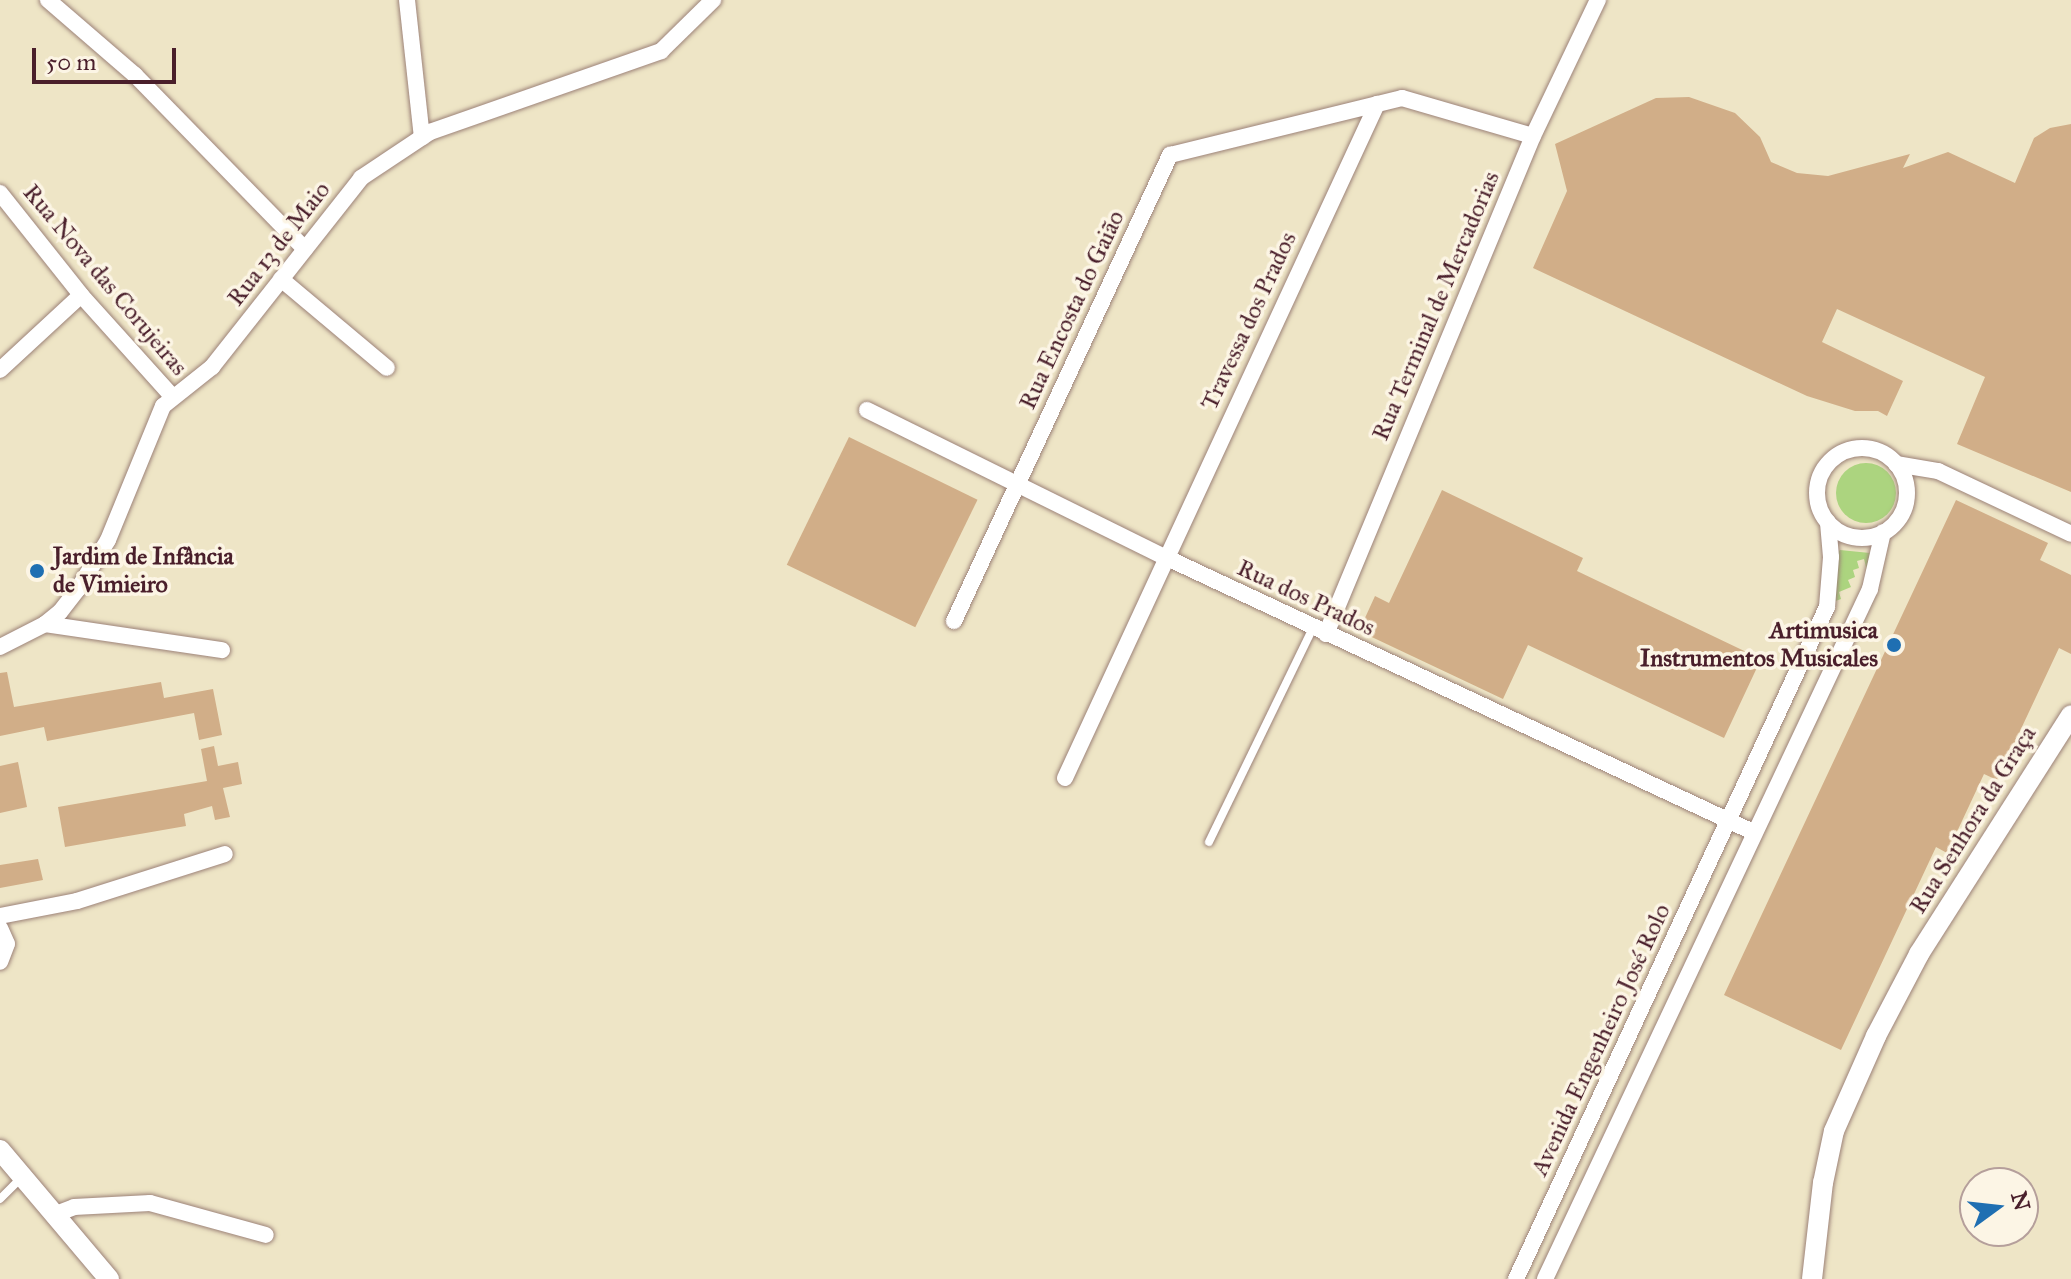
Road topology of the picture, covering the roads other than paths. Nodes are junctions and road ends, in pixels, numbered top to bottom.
1 (48, 0) edge
2 (407, 0) edge
3 (713, 0) edge
4 (1598, 0) edge
5 (1377, 104) junction
6 (1533, 136) junction
7 (422, 137) junction
8 (0, 193) edge
9 (305, 249) junction
10 (281, 279) junction
11 (81, 295) junction
12 (387, 368) dead end
13 (0, 370) edge
14 (173, 397) junction
15 (867, 410) dead end
16 (1896, 464) junction
17 (1017, 485) junction
18 (1828, 522) junction
19 (1883, 532) junction
20 (2071, 534) edge
21 (1165, 557) junction
22 (954, 621) dead end
23 (45, 624) junction
24 (1319, 631) junction
25 (0, 647) edge
26 (222, 650) dead end
27 (2071, 715) edge
28 (1065, 778) dead end
29 (1729, 821) junction
30 (1753, 832) junction
31 (1209, 842) dead end
32 (225, 854) dead end
33 (0, 916) edge
34 (0, 928) edge
35 (0, 962) edge
36 (0, 1150) edge
37 (23, 1177) junction
38 (0, 1199) edge
39 (56, 1214) junction
40 (266, 1235) dead end
41 (109, 1279) edge
42 (1516, 1279) edge
43 (1545, 1279) edge
44 (1812, 1279) edge

1 - 9 street
2 - 7 street
3 - 7 street, Rua 13 de Maio
4 - 6 street, Rua Terminal de Mercadorias
5 - 6 street
5 - 17 street, Rua Encosta do Gaião
5 - 21 street, Travessa dos Prados
6 - 24 street, Rua Terminal de Mercadorias
7 - 9 street, Rua 13 de Maio
8 - 11 street, Rua Nova das Corujeiras
9 - 10 street, Rua 13 de Maio
10 - 12 street
10 - 14 street, Rua 13 de Maio
11 - 13 street
11 - 14 street, Rua Nova das Corujeiras
14 - 23 street, Rua 13 de Maio
15 - 17 street, Rua dos Prados
16 - 18 street, Avenida Engenheiro José Rolo
16 - 19 street, Avenida Engenheiro José Rolo
16 - 20 street, Avenida Engenheiro José Rolo
17 - 21 street, Rua dos Prados
17 - 22 street, Rua Encosta do Gaião
18 - 19 street
18 - 29 street, Avenida Engenheiro José Rolo
19 - 30 street, Avenida Engenheiro José Rolo
21 - 24 street, Rua dos Prados
21 - 28 street, Travessa dos Prados
23 - 25 street, Rua 13 de Maio
23 - 26 street
24 - 29 street, Rua dos Prados
24 - 31 lane
27 - 44 street, Rua Senhora da Graça
29 - 30 street
29 - 42 street, Avenida Engenheiro José Rolo
30 - 43 street, Avenida Engenheiro José Rolo
32 - 33 street
34 - 35 street
36 - 37 street
37 - 38 lane
37 - 39 street
39 - 40 street
39 - 41 street

